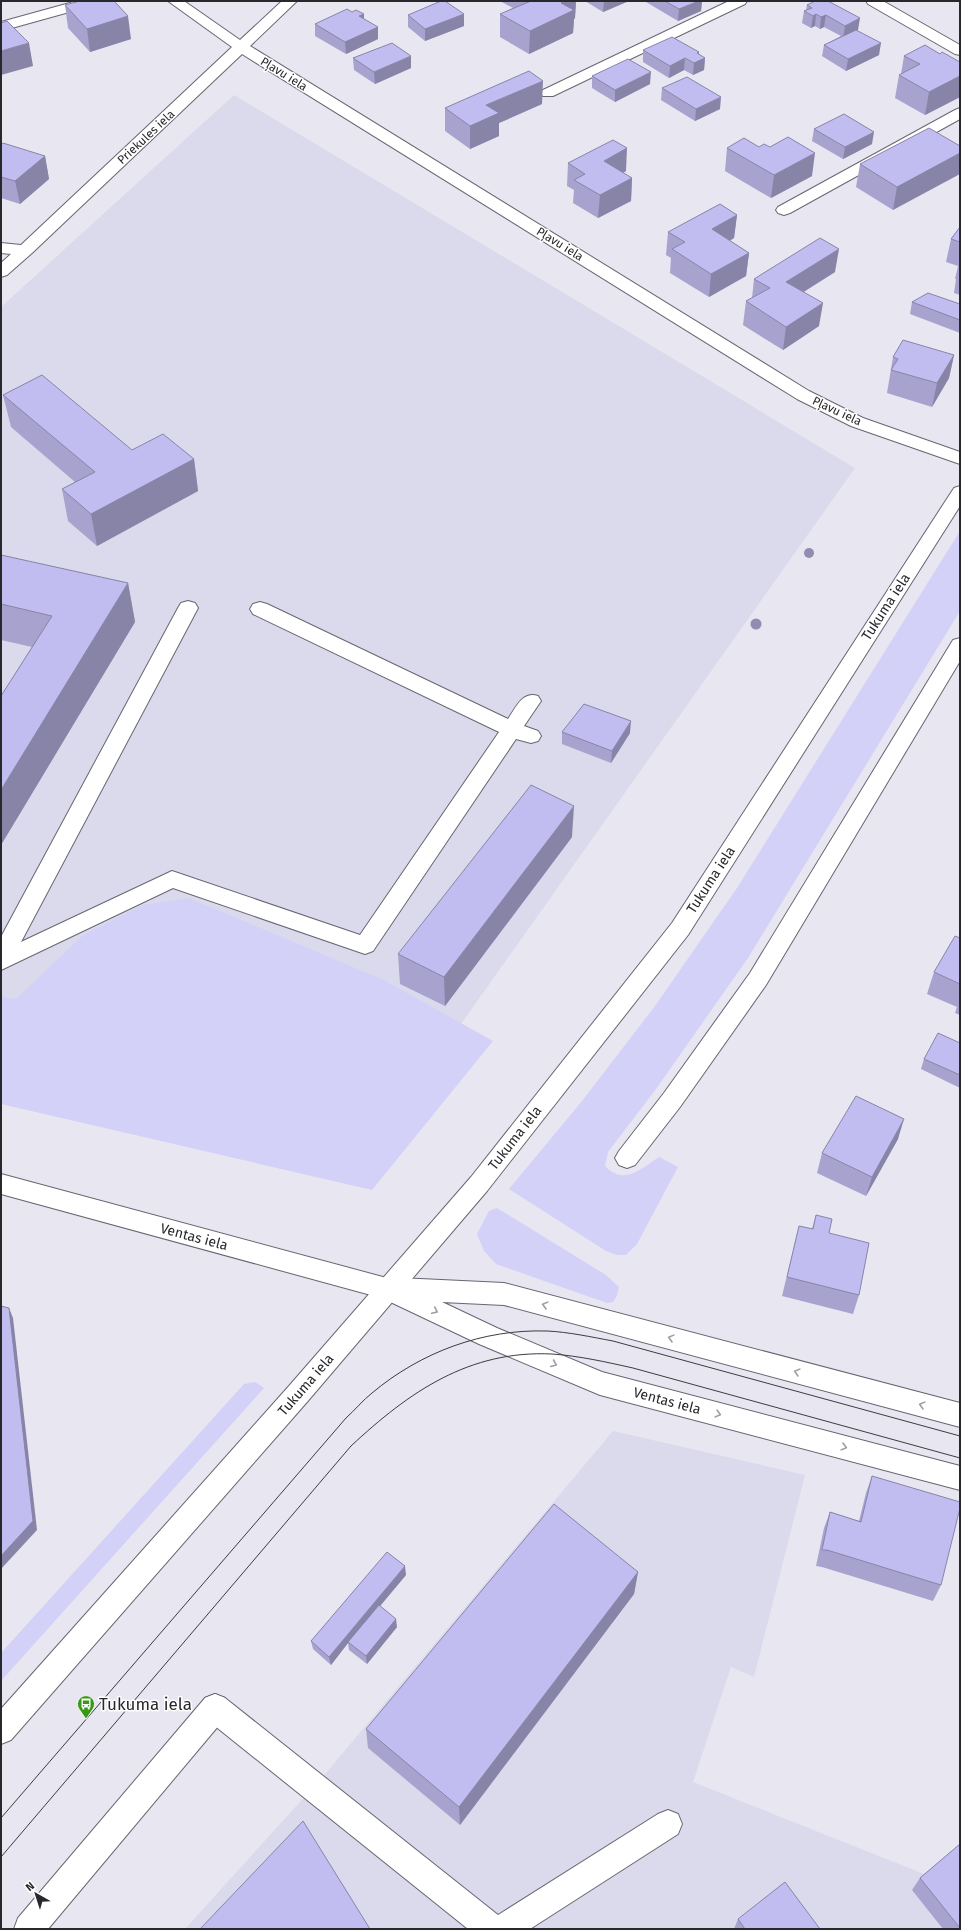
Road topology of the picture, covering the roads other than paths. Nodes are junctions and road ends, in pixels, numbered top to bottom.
1 (93, 1) edge
2 (175, 1) edge
3 (290, 1) edge
4 (740, 1) edge
5 (872, 1) edge
6 (1, 27) edge
7 (241, 47) junction
8 (960, 51) edge
9 (548, 93) dead end
10 (960, 112) edge
11 (784, 210) dead end
12 (1, 248) edge
13 (26, 250) junction
14 (1, 272) edge
15 (960, 458) edge
16 (960, 492) edge
17 (188, 608) dead end
18 (260, 609) dead end
19 (960, 645) edge
20 (532, 701) dead end
21 (522, 733) junction
22 (1, 958) edge
23 (1, 961) edge
24 (627, 1158) dead end
25 (1, 1184) edge
26 (387, 1288) junction
27 (960, 1415) edge
28 (960, 1478) edge
29 (1, 1730) edge
30 (668, 1824) dead end
31 (29, 1929) edge
32 (492, 1929) edge
33 (503, 1929) edge

1 - 6 street
2 - 7 street, Pļavu iela
3 - 7 street, Priekules iela
4 - 9 street
5 - 8 street
7 - 13 street, Priekules iela
7 - 15 street, Pļavu iela
10 - 11 street
12 - 13 street
13 - 14 street, Priekules iela
16 - 26 street, Tukuma iela
17 - 22 street
18 - 21 street
19 - 24 street
20 - 21 street
21 - 23 street
25 - 26 street, Ventas iela
27 -> 26 street, Ventas iela
26 -> 28 street, Ventas iela
26 - 29 street, Tukuma iela
30 - 33 street
31 - 32 street

